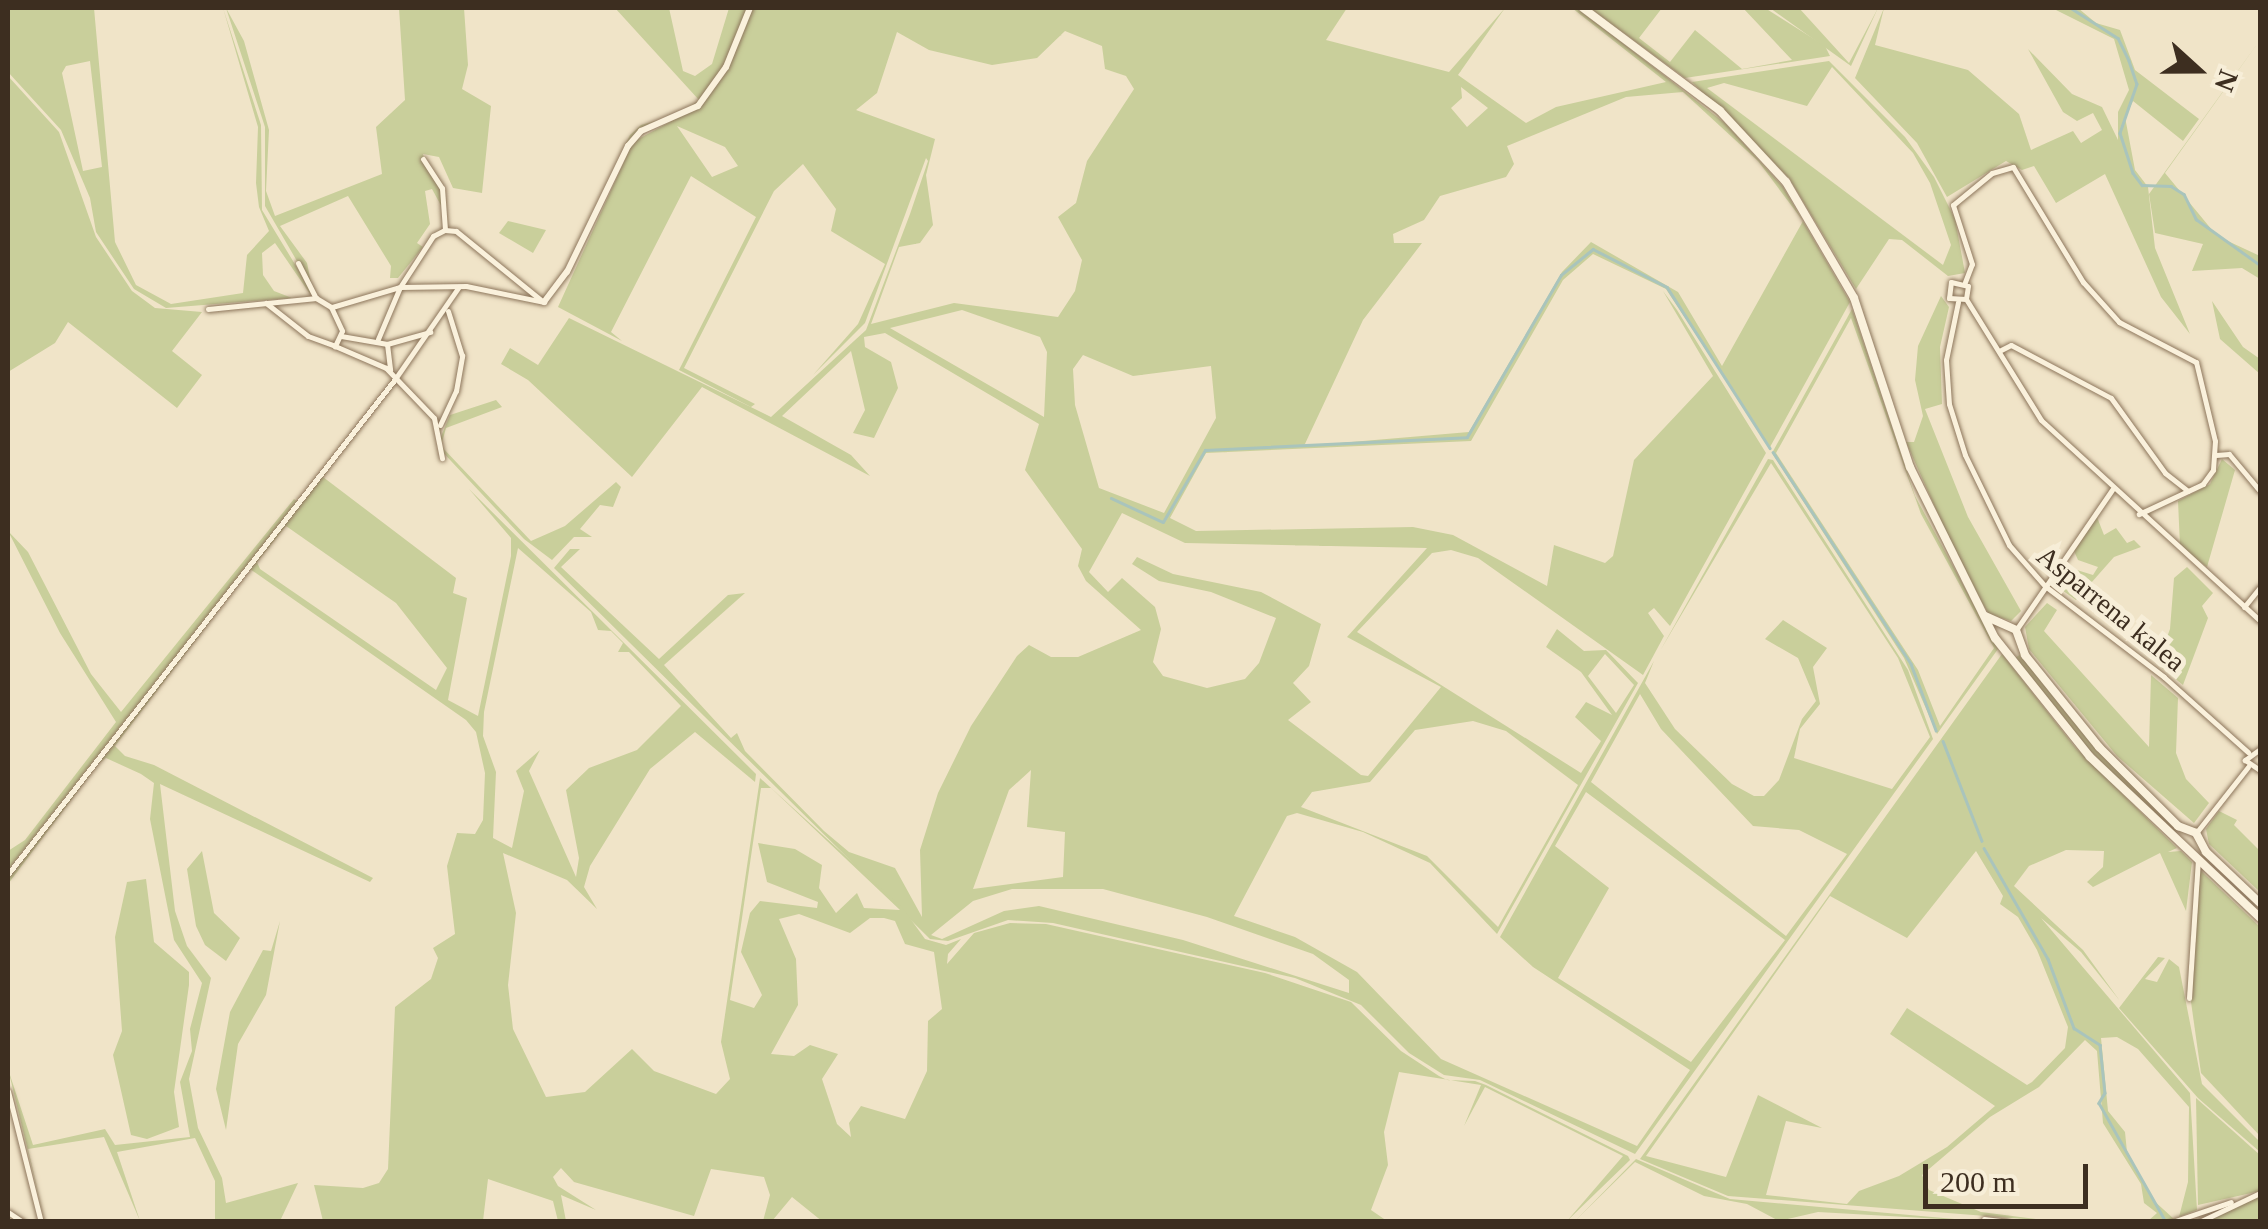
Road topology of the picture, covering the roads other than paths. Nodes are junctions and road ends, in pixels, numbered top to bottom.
1 (750, 8) edge
2 (1583, 8) edge
3 (423, 158) dead end
4 (446, 230) junction
5 (298, 263) dead end
6 (1965, 282) junction
7 (400, 288) junction
8 (458, 288) junction
9 (316, 298) junction
10 (1966, 298) junction
11 (264, 301) junction
12 (544, 302) junction
13 (1958, 302) junction
14 (331, 307) junction
15 (208, 309) dead end
16 (448, 311) junction
17 (430, 332) junction
18 (342, 336) junction
19 (378, 339) junction
20 (387, 344) junction
21 (335, 346) junction
22 (1999, 350) junction
23 (393, 376) junction
24 (440, 424) junction
25 (2216, 455) junction
26 (442, 458) dead end
27 (2112, 490) junction
28 (2188, 491) junction
29 (2260, 492) edge
30 (2139, 514) junction
31 (2045, 586) junction
32 (2260, 587) edge
33 (2244, 607) junction
34 (1982, 613) junction
35 (2260, 621) edge
36 (2005, 629) junction
37 (2016, 630) junction
38 (1995, 638) junction
39 (2020, 646) junction
40 (2008, 655) junction
41 (2260, 749) edge
42 (2248, 752) junction
43 (2248, 768) junction
44 (2260, 770) edge
45 (2191, 831) junction
46 (2176, 841) junction
47 (2201, 846) junction
48 (2195, 858) junction
49 (8, 874) edge
50 (2260, 903) edge
51 (2260, 918) edge
52 (2188, 998) dead end
53 (8, 1091) edge
54 (2260, 1193) edge
55 (2235, 1201) junction
56 (8, 1212) edge
57 (1984, 1219) edge
58 (23, 1222) edge
59 (42, 1222) edge
60 (2007, 1222) edge
61 (2172, 1222) edge
62 (2200, 1222) edge

1 - 12 street
2 - 34 main road
3 - 4 street
4 - 7 street
4 - 12 street
5 - 9 street
6 - 10 street
6 - 13 street, Asparrena kalea
6 - 25 street
7 - 8 street
7 - 14 street
7 - 19 street
8 - 12 street
8 - 16 street
9 - 11 street
9 - 14 street
10 - 13 street
10 - 22 street
11 - 15 street
11 - 21 street
13 - 31 street, Asparrena kalea
14 - 18 street
16 - 17 street
16 - 24 street
17 - 20 street
17 - 23 street
18 - 19 street
18 - 21 street
19 - 20 street
20 - 23 street
21 - 23 street
22 - 27 street
22 - 28 street
23 - 24 street
23 - 49 street
24 - 26 street
25 - 28 street
25 - 29 street
27 - 30 street
27 - 31 street
28 - 30 street
30 - 33 street
31 - 37 street
31 - 42 street, Asparrena kalea
32 - 33 street
33 - 35 street
34 - 36 main road
34 - 38 main road
36 - 37 main road
36 - 38 main road
37 - 39 main road
38 - 40 main road
39 - 40 main road
39 - 45 main road
40 - 46 main road
41 - 42 street
42 - 43 street
43 - 44 street
43 - 45 street
45 - 46 main road
45 - 47 main road
46 - 48 main road
47 - 48 main road
47 - 50 main road
48 - 51 main road
48 - 52 street
53 - 59 street
54 - 55 street
55 - 61 street
55 - 62 street
56 - 58 street
57 - 60 street

